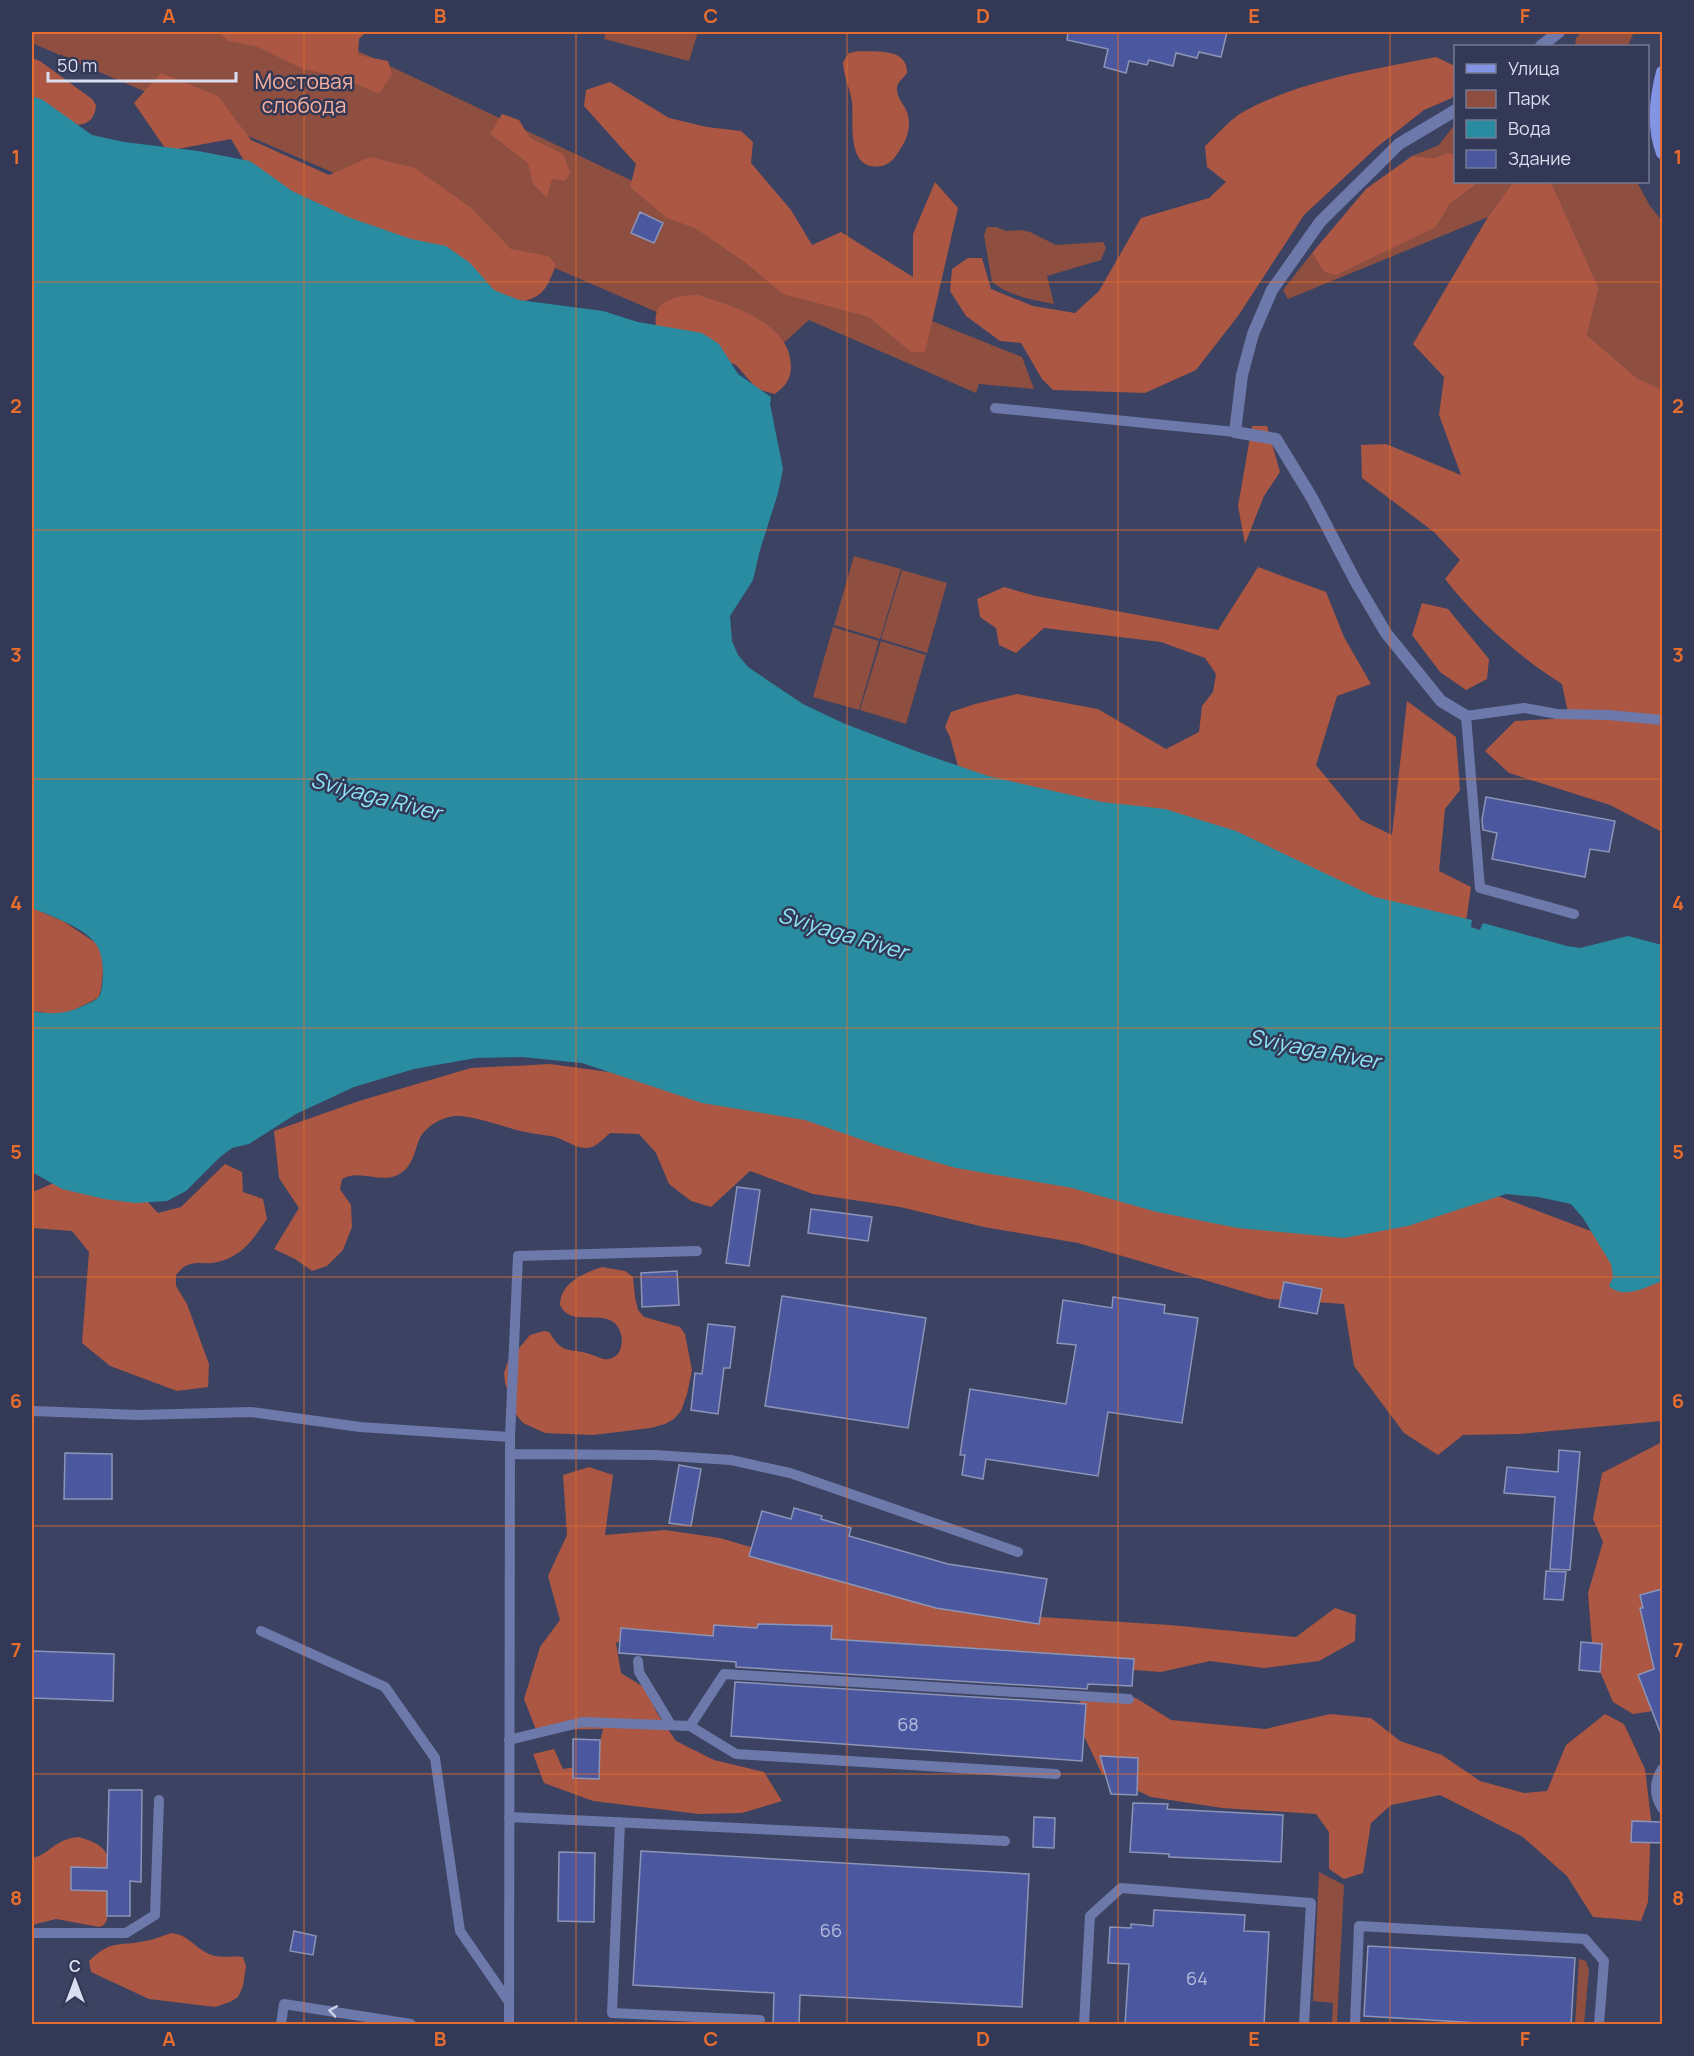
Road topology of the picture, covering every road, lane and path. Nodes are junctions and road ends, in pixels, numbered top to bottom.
1 (1559, 32) edge
2 (1542, 45) edge
3 (1662, 72) edge
4 (1454, 111) edge
5 (1662, 153) edge
6 (995, 408) dead end
7 (1234, 432) junction
8 (1466, 716) junction
9 (1662, 720) edge
10 (1574, 914) dead end
11 (697, 1251) dead end
12 (32, 1411) edge
13 (510, 1437) junction
14 (510, 1454) junction
15 (1018, 1552) dead end
16 (261, 1631) dead end
17 (638, 1661) dead end
18 (1129, 1700) dead end
19 (671, 1725) junction
20 (690, 1726) junction
21 (509, 1740) junction
22 (1662, 1769) edge
23 (1056, 1774) dead end
24 (159, 1800) dead end
25 (1662, 1808) edge
26 (509, 1817) junction
27 (620, 1822) junction
28 (1005, 1841) dead end
29 (32, 1933) edge
30 (509, 2002) junction
31 (760, 2020) dead end
32 (281, 2025) edge
33 (411, 2025) edge
34 (509, 2025) edge
35 (1084, 2025) edge
36 (1304, 2025) edge
37 (1355, 2025) edge
38 (1599, 2025) edge

1 - 2 street
3 - 5 street
4 - 7 street
6 - 7 lane
7 - 8 street
8 - 9 lane
8 - 10 lane
11 - 13 lane
12 - 13 lane
13 - 14 lane
14 - 15 lane
14 - 21 lane
16 - 30 lane
17 - 19 lane
18 - 20 lane
19 - 20 lane
19 - 21 lane
20 - 23 lane
21 - 26 lane
22 - 25 lane
24 - 29 lane
26 - 27 lane
26 - 30 lane
27 - 28 lane
27 - 31 lane
30 - 34 lane
33 -> 32 lane
35 - 36 lane
37 - 38 lane

